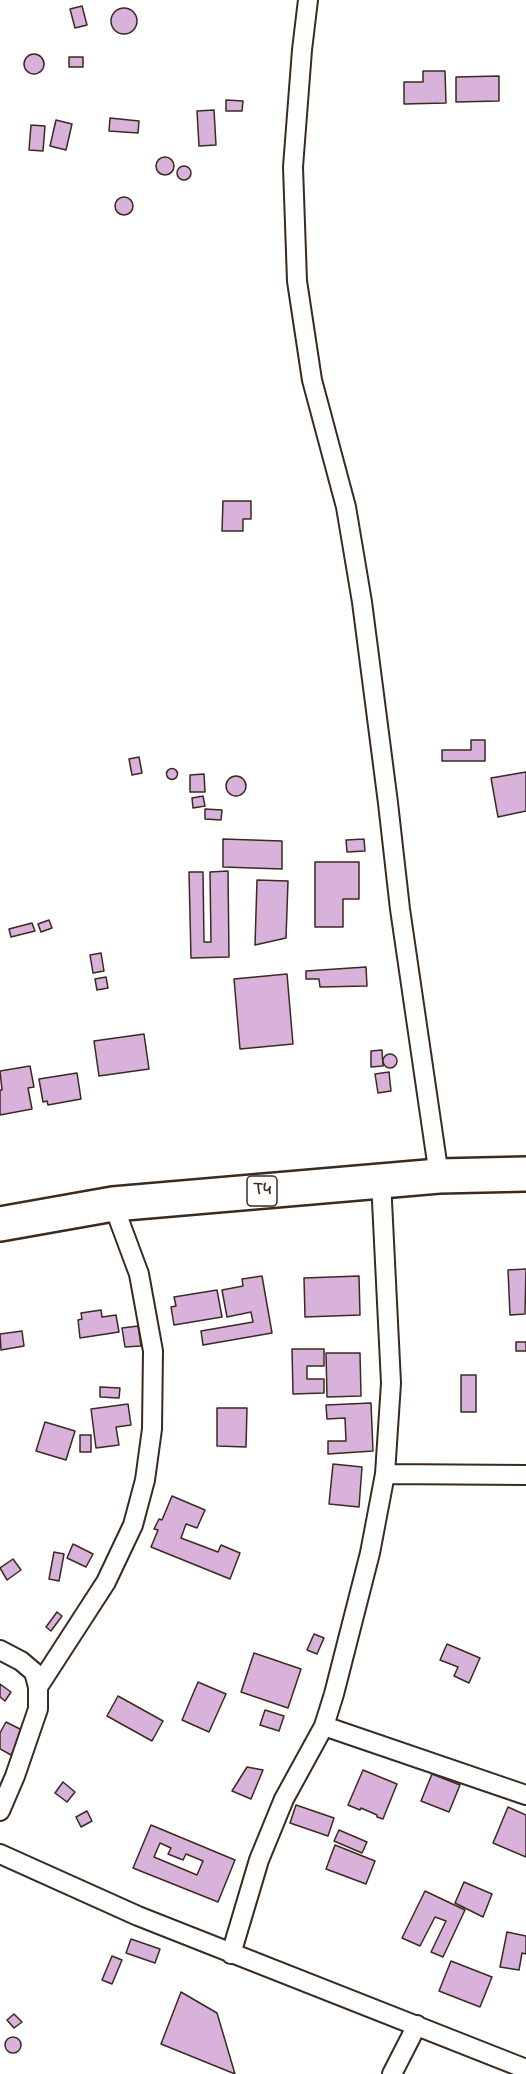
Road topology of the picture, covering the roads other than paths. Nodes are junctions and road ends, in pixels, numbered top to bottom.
1 (308, 0) edge
2 (526, 1174) edge
3 (439, 1176) junction
4 (381, 1181) junction
5 (113, 1204) junction
6 (0, 1224) edge
7 (384, 1474) junction
8 (526, 1474) edge
9 (0, 1650) edge
10 (38, 1687) junction
11 (324, 1726) junction
12 (526, 1795) edge
13 (0, 1810) edge
14 (0, 1854) edge
15 (231, 1954) junction
16 (417, 2025) junction
17 (526, 2069) edge
18 (392, 2074) edge

1 - 3 street
2 - 3 highway, T4
3 - 4 highway, T4
4 - 5 highway, T4
4 - 7 street
5 - 6 highway, T4
5 - 10 street
7 - 8 street
7 - 11 street
9 - 10 street
10 - 13 street
11 - 12 street
11 - 15 street
14 - 15 street
15 - 16 street
16 - 17 street
16 - 18 street

